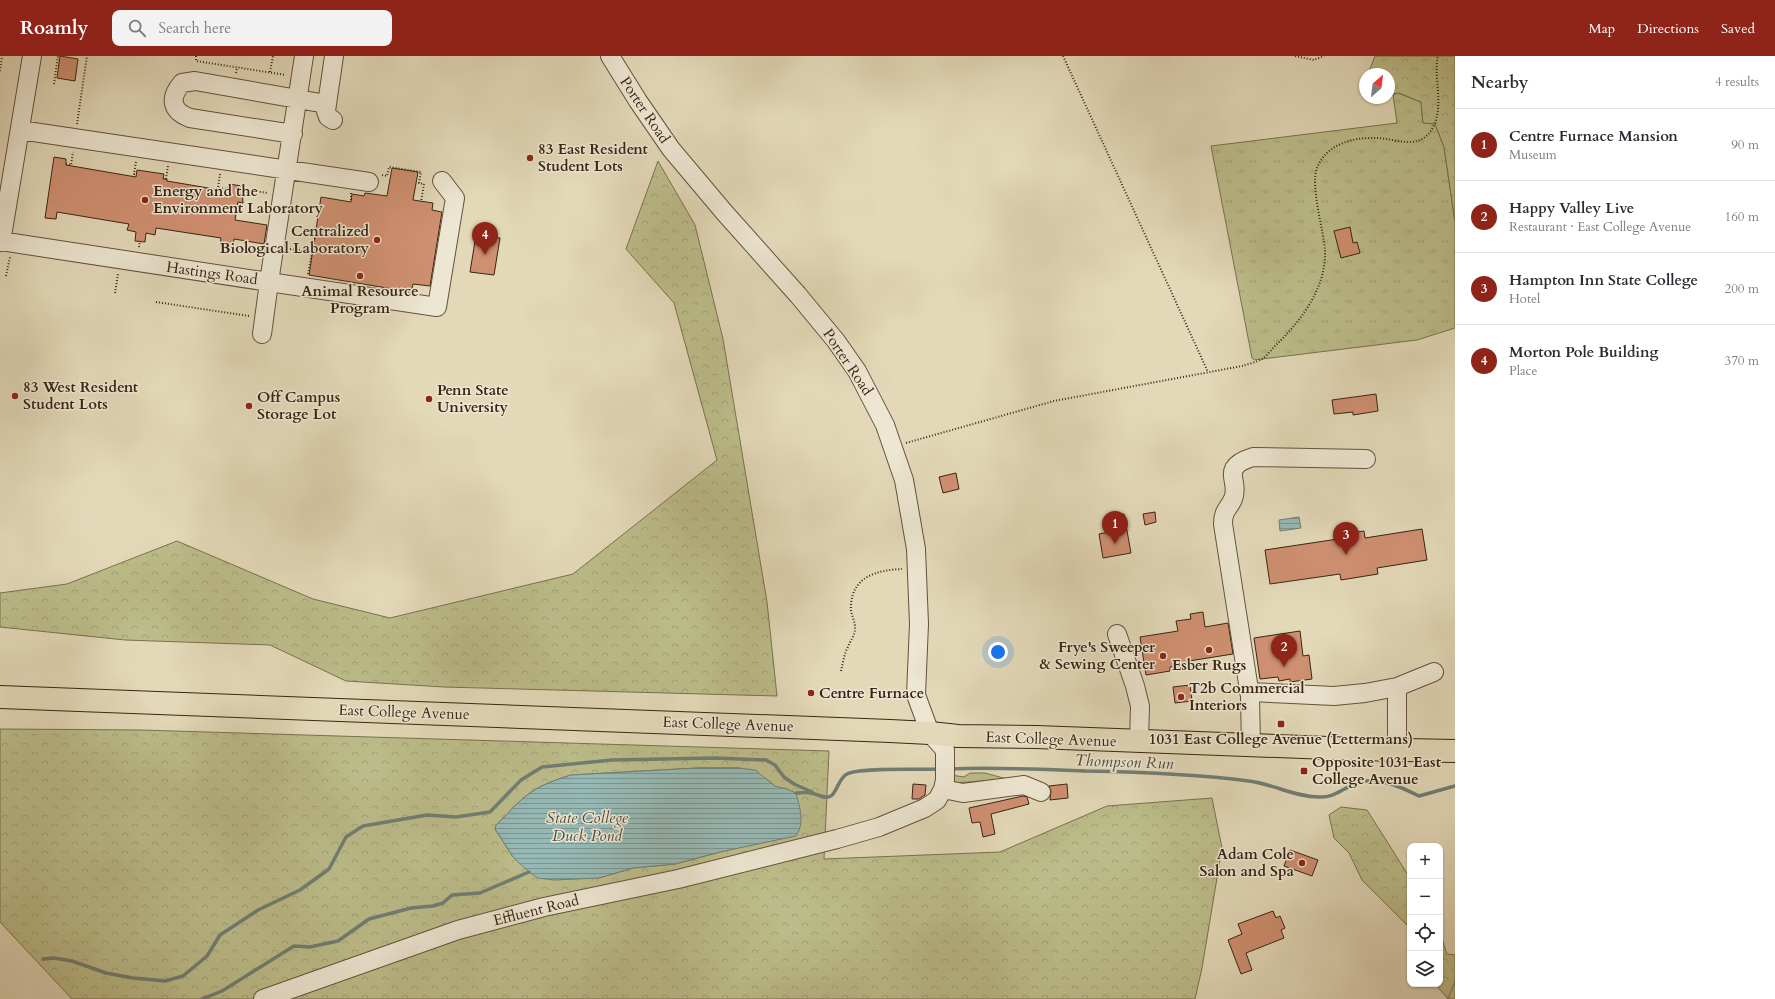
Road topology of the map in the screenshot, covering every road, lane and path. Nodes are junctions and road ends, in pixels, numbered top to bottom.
1 (2, 56) edge
2 (32, 56) edge
3 (58, 56) edge
4 (87, 56) edge
5 (196, 56) edge
6 (272, 56) edge
7 (304, 56) edge
8 (334, 56) edge
9 (610, 56) edge
10 (1063, 56) edge
11 (1295, 56) edge
12 (1324, 56) edge
13 (1438, 56) edge
14 (1, 62) edge
15 (0, 71) edge
16 (270, 72) junction
17 (301, 77) junction
18 (54, 84) dead end
19 (298, 98) junction
20 (20, 130) junction
21 (293, 134) junction
22 (75, 138) junction
23 (66, 164) dead end
24 (287, 171) junction
25 (387, 176) junction
26 (390, 177) dead end
27 (442, 181) dead end
28 (369, 182) joint
29 (416, 182) dead end
30 (419, 183) junction
31 (242, 189) dead end
32 (283, 196) junction
33 (421, 202) dead end
34 (317, 227) dead end
35 (0, 242) edge
36 (290, 249) dead end
37 (312, 252) junction
38 (14, 255) dead end
39 (119, 267) dead end
40 (6, 276) dead end
41 (308, 276) dead end
42 (269, 282) junction
43 (115, 293) dead end
44 (156, 302) dead end
45 (250, 309) dead end
46 (262, 334) dead end
47 (1208, 372) junction
48 (894, 446) junction
49 (1366, 459) dead end
50 (917, 568) junction
51 (1117, 634) dead end
52 (841, 671) dead end
53 (1434, 672) dead end
54 (1396, 687) junction
55 (1249, 692) junction
56 (0, 697) edge
57 (930, 732) junction
58 (1139, 742) junction
59 (1251, 746) junction
60 (1397, 750) junction
61 (1455, 751) edge
62 (944, 783) junction
63 (1041, 792) dead end
64 (263, 999) edge

1 - 14 path
2 - 20 street
3 - 18 path
4 - 22 path
5 - 16 path
6 - 16 path
7 - 17 street, Hastings Road
8 - 19 street
9 - 48 street, Porter Road
10 - 47 path
11 - 12 path
13 - 47 path
14 - 15 path
16 - 17 path
17 - 19 street, Hastings Road
19 - 21 street, Hastings Road
19 - 21 street
20 - 22 street
20 - 35 street
21 - 24 street, Hastings Road
22 - 23 path
22 - 24 street
24 - 28 street
24 - 32 street, Hastings Road
25 - 26 path
25 - 28 path
25 - 30 path
27 - 42 street
29 - 30 path
30 - 33 path
31 - 32 path
32 - 42 street, Hastings Road
34 - 37 path
35 - 42 street, Hastings Road
36 - 37 path
37 - 41 path
38 - 40 path
39 - 43 path
42 - 46 street
44 - 45 path
47 - 48 path
48 - 50 street, Porter Road
49 - 55 street
50 - 52 path
50 - 57 street, Porter Road
51 - 58 street
53 - 54 street
54 - 55 street
54 - 60 street
55 - 59 street
56 - 57 main road, East College Avenue
57 - 58 main road, East College Avenue
57 - 62 street, Porter Road
58 - 59 main road, East College Avenue
59 - 60 main road, East College Avenue
60 - 61 main road, East College Avenue
62 - 63 street
62 - 64 street, Effluent Road

